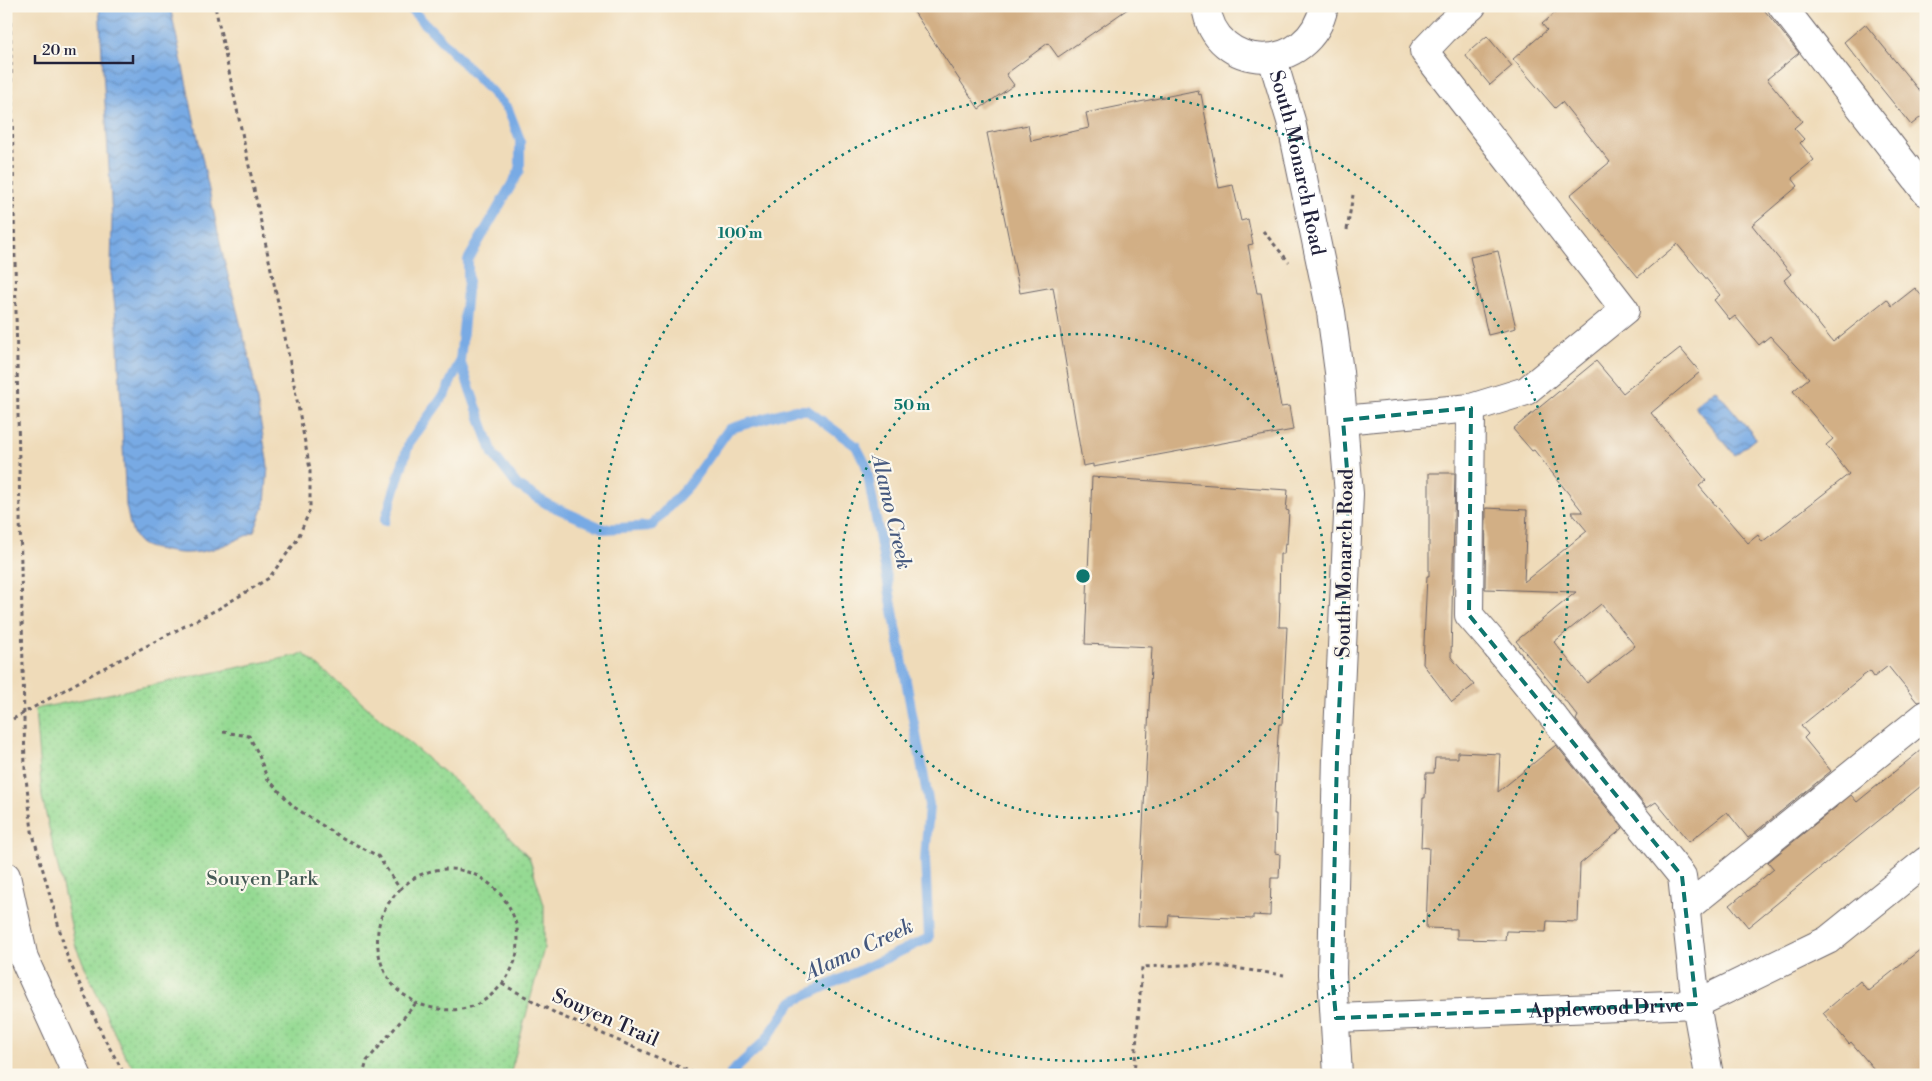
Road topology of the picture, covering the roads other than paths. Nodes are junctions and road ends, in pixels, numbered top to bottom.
1 (1206, 6) edge
2 (1324, 6) edge
3 (1472, 6) edge
4 (1782, 6) edge
5 (1272, 58) junction
6 (1924, 185) edge
7 (1471, 408) junction
8 (1343, 420) junction
9 (1926, 715) edge
10 (1926, 861) edge
11 (6, 876) edge
12 (1685, 909) junction
13 (1696, 1004) junction
14 (1336, 1018) junction
15 (76, 1075) edge
16 (1338, 1075) edge
17 (1709, 1075) edge

1 - 5 street, South Monarch Road
2 - 5 street, South Monarch Road
3 - 7 street
4 - 6 street
5 - 8 street, South Monarch Road
7 - 8 street
7 - 12 street
8 - 14 street, South Monarch Road
9 - 12 street
10 - 13 street, Applewood Drive
11 - 15 street
12 - 13 street
13 - 14 street, Applewood Drive
13 - 17 street
14 - 16 street, South Monarch Road

